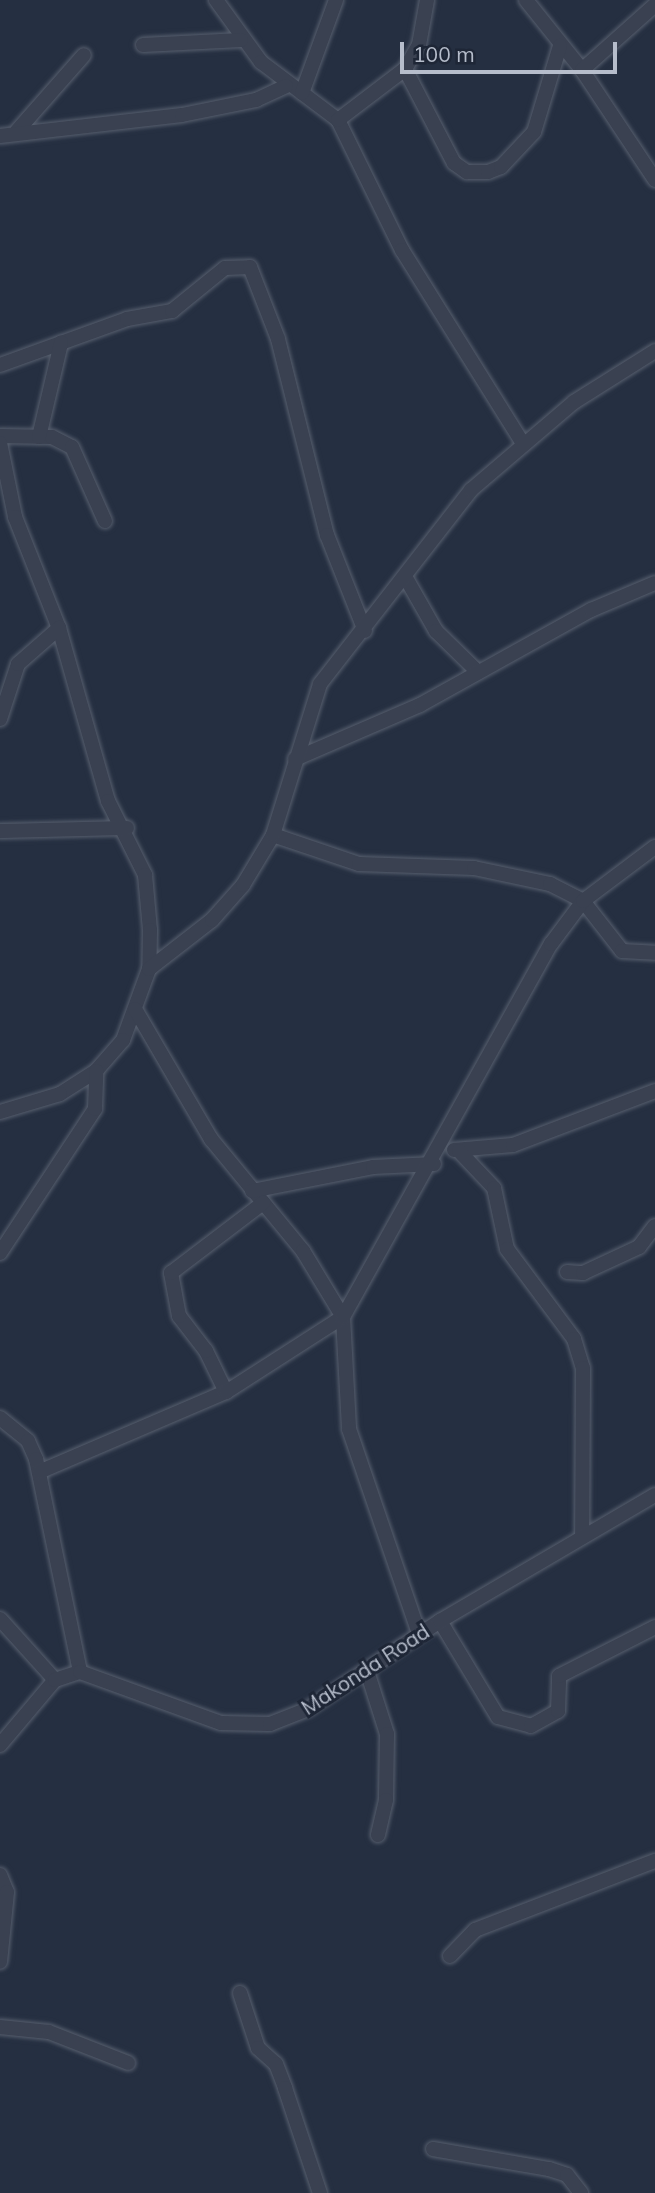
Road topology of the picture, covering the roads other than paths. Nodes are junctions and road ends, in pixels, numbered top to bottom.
1 (216, 0) edge
2 (336, 0) edge
3 (427, 0) edge
4 (526, 0) edge
5 (655, 5) edge
6 (241, 40) junction
7 (143, 44) dead end
8 (560, 46) junction
9 (84, 55) dead end
10 (405, 69) junction
11 (582, 70) junction
12 (286, 86) junction
13 (302, 93) junction
14 (338, 120) junction
15 (17, 131) junction
16 (0, 135) edge
17 (655, 180) edge
18 (61, 343) junction
19 (655, 351) edge
20 (0, 365) edge
21 (0, 436) edge
22 (39, 437) junction
23 (522, 442) junction
24 (0, 443) edge
25 (105, 522) dead end
26 (407, 580) junction
27 (655, 583) edge
28 (59, 628) junction
29 (365, 631) junction
30 (478, 672) junction
31 (5, 678) edge
32 (0, 719) edge
33 (295, 758) junction
34 (127, 828) junction
35 (0, 831) edge
36 (272, 835) junction
37 (655, 847) edge
38 (583, 901) junction
39 (655, 953) edge
40 (149, 970) junction
41 (135, 1010) junction
42 (96, 1071) junction
43 (655, 1091) edge
44 (0, 1112) edge
45 (442, 1149) junction
46 (459, 1151) junction
47 (433, 1164) junction
48 (252, 1191) junction
49 (263, 1203) junction
50 (655, 1226) edge
51 (0, 1253) edge
52 (567, 1272) dead end
53 (343, 1317) junction
54 (226, 1392) junction
55 (0, 1418) edge
56 (39, 1472) junction
57 (655, 1495) edge
58 (582, 1536) junction
59 (0, 1619) edge
60 (440, 1620) junction
61 (655, 1627) edge
62 (419, 1634) junction
63 (367, 1671) junction
64 (80, 1672) junction
65 (55, 1680) junction
66 (0, 1745) edge
67 (379, 1835) dead end
68 (655, 1861) edge
69 (0, 1875) edge
70 (450, 1956) dead end
71 (0, 1962) edge
72 (240, 1993) dead end
73 (0, 2027) edge
74 (128, 2063) dead end
75 (433, 2149) dead end
76 (320, 2193) edge
77 (581, 2193) edge

1 - 6 street
2 - 13 street
3 - 10 street
4 - 8 street
5 - 11 street
6 - 7 street
6 - 12 street
8 - 10 street
8 - 11 street
9 - 15 street
10 - 14 street
11 - 17 street
12 - 13 street
12 - 15 street
13 - 14 street
14 - 23 street
15 - 16 street
18 - 20 street
18 - 22 street
18 - 29 street
19 - 23 street
21 - 22 street
22 - 25 street
23 - 26 street
24 - 28 street
26 - 29 street
26 - 30 street
27 - 30 street
28 - 31 street
28 - 34 street
29 - 33 street
30 - 33 street
31 - 32 street
33 - 36 street
34 - 35 street
34 - 40 street
36 - 38 street
36 - 40 street
37 - 38 street
38 - 39 street
38 - 45 street
40 - 41 street
41 - 42 street
41 - 48 street
42 - 44 street
42 - 51 street
43 - 46 street
45 - 46 street
45 - 47 street
46 - 58 street
47 - 48 street
47 - 53 street
48 - 49 street
49 - 53 street
49 - 54 street
50 - 52 street
53 - 54 street
53 - 62 street
54 - 56 street
55 - 56 street
56 - 64 street
57 - 58 street, Makonda Road
58 - 60 street, Makonda Road
59 - 65 street
60 - 61 street
60 - 62 street, Makonda Road
62 - 63 street, Makonda Road
63 - 64 street, Makonda Road
63 - 67 street
64 - 65 street
65 - 66 street
68 - 70 street
69 - 71 street
72 - 76 street
73 - 74 street
75 - 77 street

